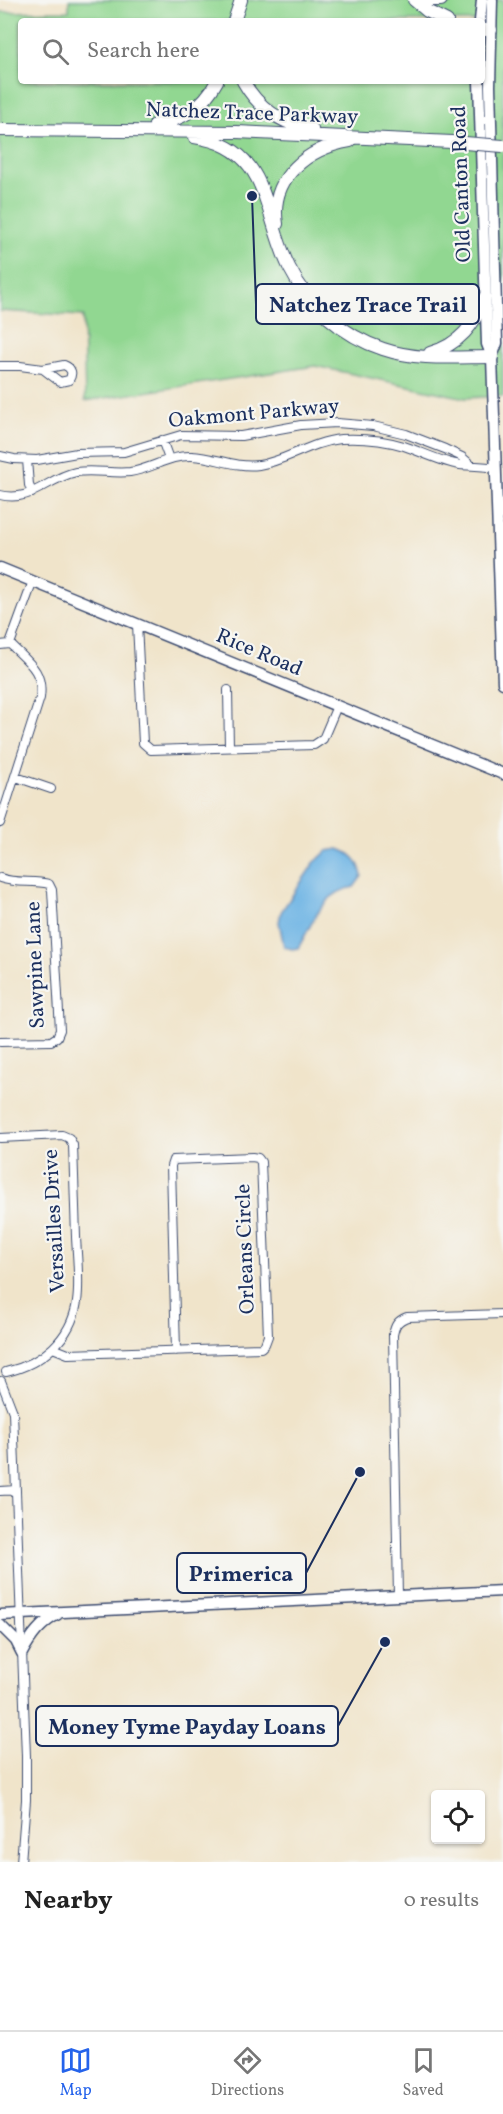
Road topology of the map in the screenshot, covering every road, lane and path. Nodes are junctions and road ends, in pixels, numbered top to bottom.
1 (241, 0) edge
2 (414, 0) edge
3 (425, 0) edge
4 (441, 0) edge
5 (482, 0) edge
6 (492, 0) edge
7 (235, 18) edge
8 (441, 18) edge
9 (480, 18) edge
10 (486, 30) edge
11 (215, 84) edge
12 (245, 84) edge
13 (479, 84) edge
14 (0, 130) edge
15 (120, 130) junction
16 (154, 130) junction
17 (349, 136) junction
18 (381, 138) junction
19 (503, 146) edge
20 (277, 234) junction
21 (485, 297) junction
22 (412, 356) junction
23 (492, 357) junction
24 (0, 366) edge
25 (43, 369) dead end
26 (357, 424) junction
27 (409, 435) junction
28 (357, 439) junction
29 (162, 440) junction
30 (405, 446) junction
31 (0, 456) edge
32 (169, 459) junction
33 (27, 460) junction
34 (470, 464) junction
35 (496, 468) junction
36 (32, 493) junction
37 (0, 495) edge
38 (0, 568) edge
39 (33, 581) junction
40 (137, 624) junction
41 (10, 644) junction
42 (0, 645) edge
43 (503, 683) edge
44 (228, 690) dead end
45 (337, 706) junction
46 (229, 747) junction
47 (503, 774) edge
48 (16, 777) junction
49 (51, 789) dead end
50 (0, 823) edge
51 (0, 878) edge
52 (0, 1042) edge
53 (0, 1138) edge
54 (503, 1314) edge
55 (53, 1348) junction
56 (176, 1351) junction
57 (0, 1364) edge
58 (6, 1372) junction
59 (1, 1382) edge
60 (16, 1490) junction
61 (0, 1491) edge
62 (500, 1592) edge
63 (398, 1596) junction
64 (62, 1613) junction
65 (21, 1614) junction
66 (0, 1615) edge
67 (0, 1625) edge
68 (22, 1653) junction
69 (21, 1862) edge

1 - 7 main road
2 - 8 main road
3 - 4 main road
5 - 9 main road
6 - 10 main road, Old Canton Road
10 - 23 main road, Old Canton Road
11 - 15 main road
12 - 17 main road
13 - 21 main road, Old Canton Road
14 - 15 main road, Natchez Trace Parkway
15 - 16 main road, Natchez Trace Parkway
16 - 17 main road, Natchez Trace Parkway
16 - 20 main road
17 - 18 main road, Natchez Trace Parkway
18 - 19 main road, Natchez Trace Parkway, bridge
18 - 20 main road
20 - 22 main road
21 - 22 main road
21 - 23 main road, Old Canton Road
22 - 23 main road
23 - 35 main road, Old Canton Road
24 - 25 street
26 - 27 street, Oakmont Parkway
26 - 28 street
26 - 29 street, Oakmont Parkway
27 - 30 street
27 - 34 street, Oakmont Parkway
28 - 30 street, Oakmont Parkway
28 - 32 street, Oakmont Parkway
29 - 32 street
29 - 33 street, Oakmont Parkway
30 - 34 street, Oakmont Parkway
31 - 33 street, Oakmont Parkway
32 - 36 street, Oakmont Parkway
33 - 36 street
34 - 35 street, Oakmont Parkway
35 - 43 main road, Old Canton Road
36 - 37 street, Oakmont Parkway
38 - 39 main road, Rice Road
39 - 40 main road, Rice Road
39 - 41 street
40 - 45 main road, Rice Road
40 - 46 street
41 - 42 street
41 - 48 street
44 - 46 street
45 - 46 street
45 - 47 main road, Rice Road
48 - 49 street
48 - 50 street
51 - 52 street, Sawpine Lane
53 - 55 street, Versailles Drive
54 - 63 street
55 - 56 street, Orleans Circle
55 - 58 street, Versailles Drive
56 - 56 street, Orleans Circle
57 - 58 street
58 - 59 street
59 - 60 street
60 - 61 street
60 - 65 street
62 - 63 main road
63 - 64 main road
64 - 65 main road
64 - 68 main road
65 - 66 main road
65 - 68 street
67 - 68 main road
68 - 69 street

